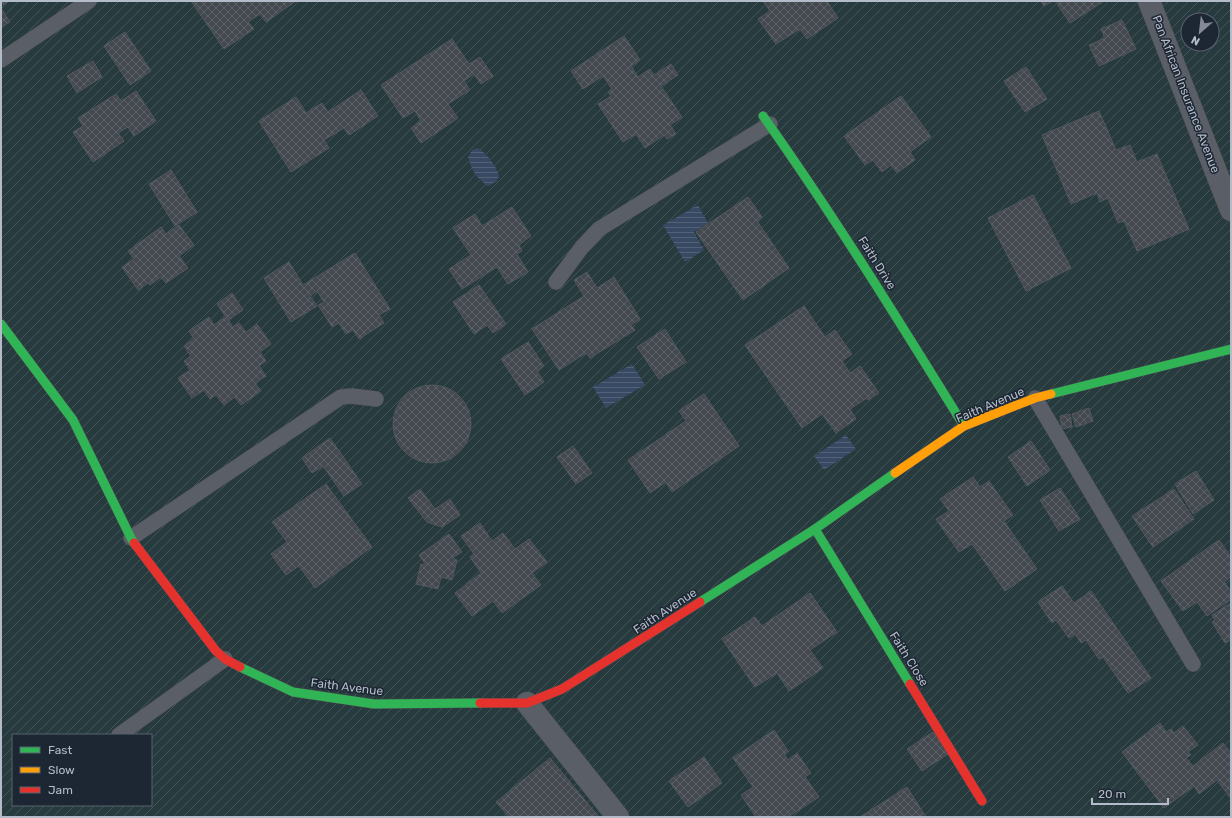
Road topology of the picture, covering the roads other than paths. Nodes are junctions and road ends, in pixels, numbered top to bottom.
1 (89, 1) edge
2 (1149, 1) edge
3 (1, 60) edge
4 (766, 120) joint
5 (1231, 210) edge
6 (556, 282) dead end
7 (1, 324) edge
8 (1231, 349) edge
9 (1035, 398) junction
10 (376, 399) dead end
11 (964, 426) junction
12 (815, 529) junction
13 (131, 538) junction
14 (225, 659) junction
15 (1193, 664) dead end
16 (527, 703) junction
17 (120, 734) edge
18 (982, 801) dead end
19 (618, 817) edge

1 - 3 lane
2 - 5 street, Pan African Insurance Avenue
4 - 6 lane
4 - 11 street, Faith Drive
7 - 13 street, Faith Avenue
8 - 9 street, Faith Avenue
9 - 11 street, Faith Avenue
9 - 15 lane
10 - 13 lane
11 - 12 street, Faith Avenue
12 - 16 street, Faith Avenue
12 - 18 street, Faith Close
13 - 14 street, Faith Avenue
14 - 16 street, Faith Avenue
14 - 17 lane
16 - 19 street

